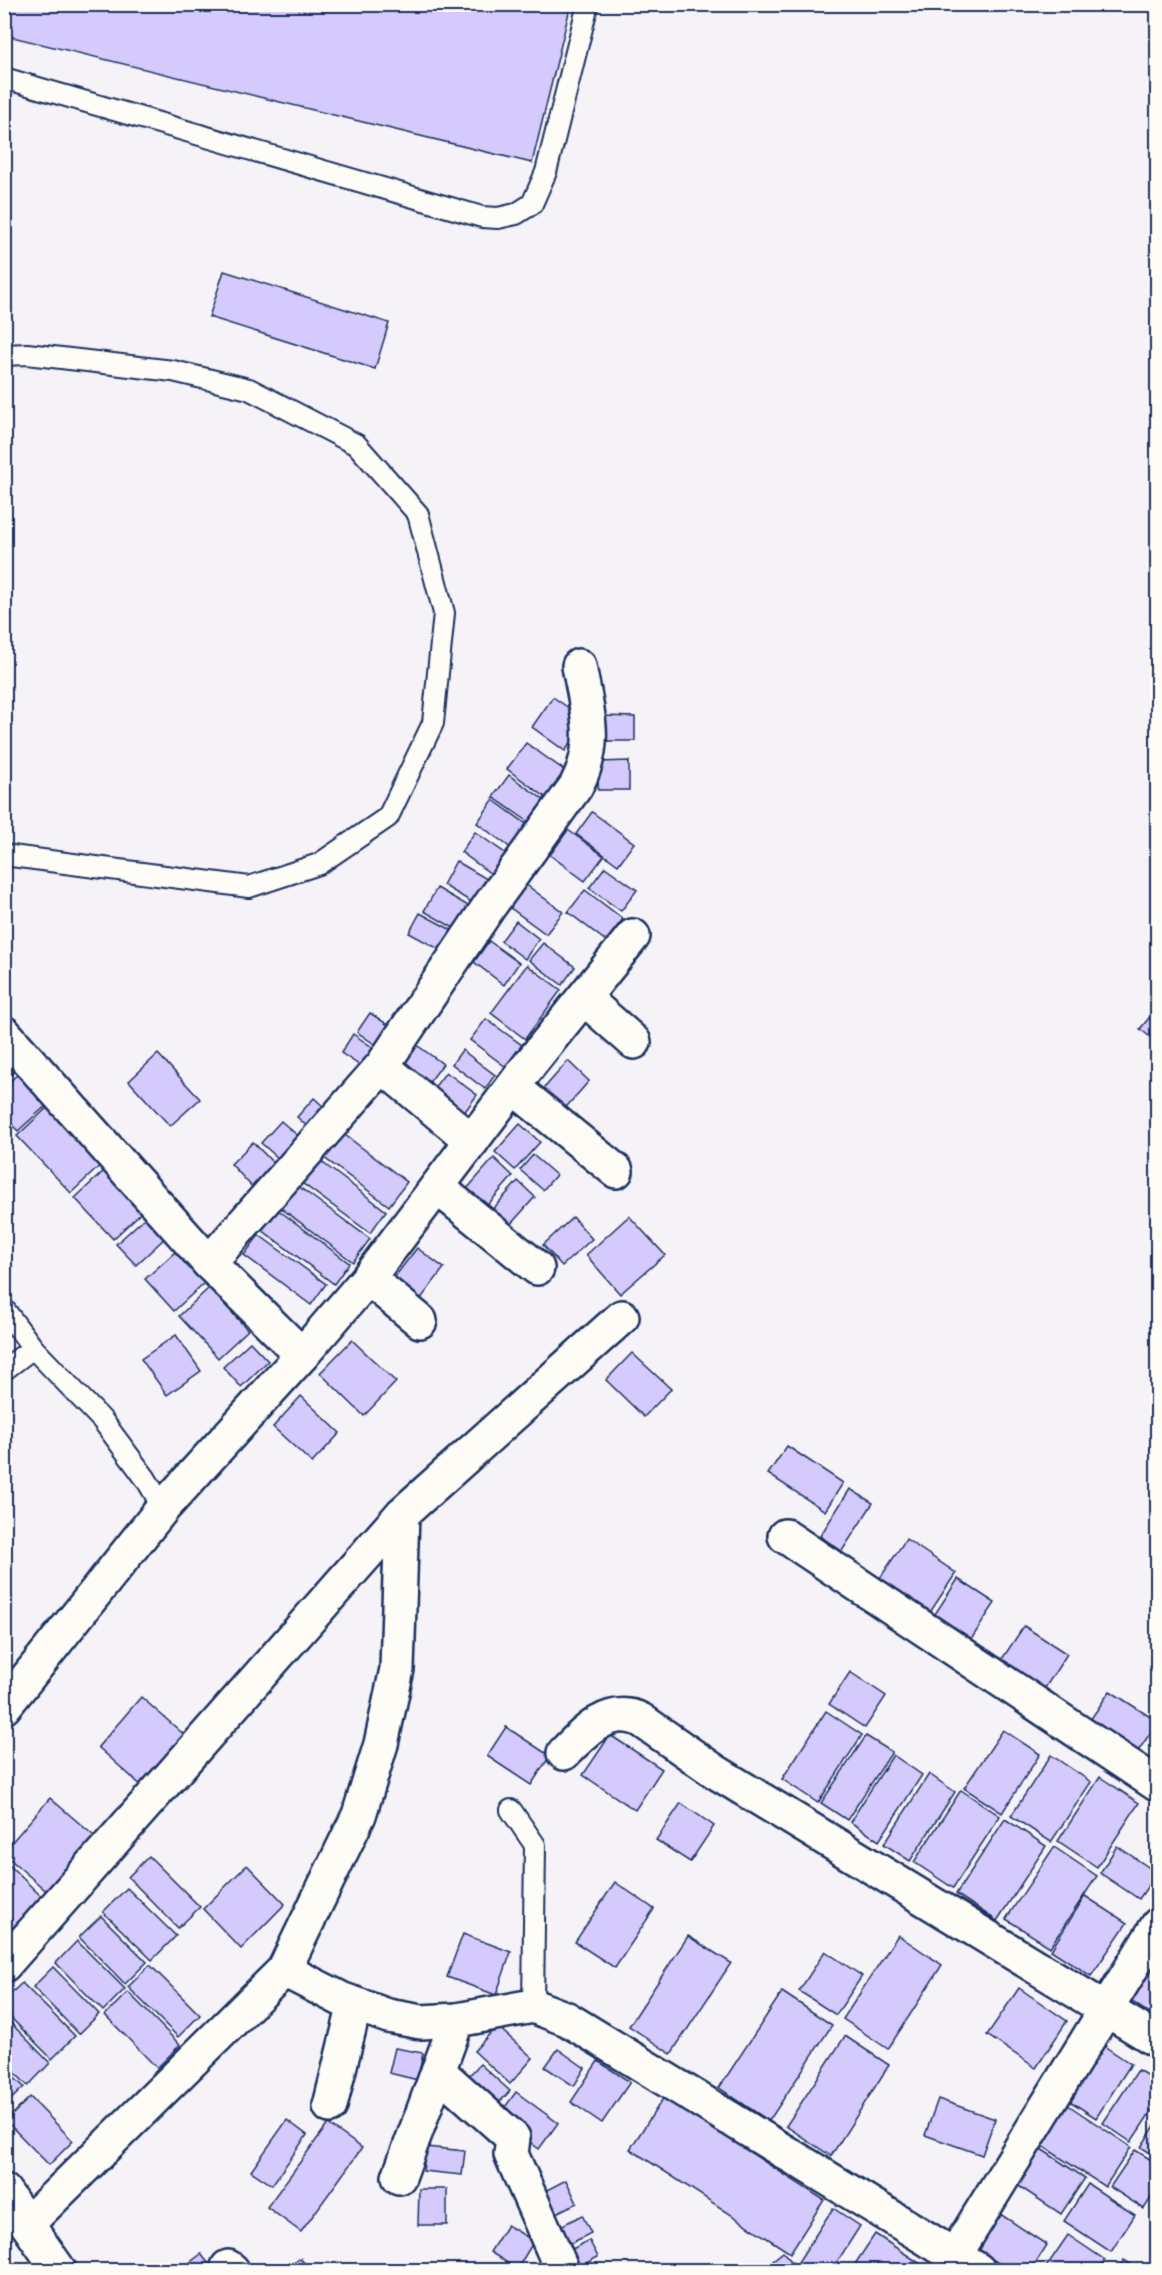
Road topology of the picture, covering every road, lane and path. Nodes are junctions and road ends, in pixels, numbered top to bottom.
1 (588, 4) edge
2 (4, 78) edge
3 (4, 355) edge
4 (579, 666) dead end
5 (4, 855) edge
6 (633, 936) dead end
7 (584, 998) junction
8 (4, 1033) edge
9 (634, 1042) dead end
10 (382, 1066) junction
11 (513, 1087) junction
12 (472, 1141) junction
13 (616, 1171) dead end
14 (436, 1187) junction
15 (209, 1263) junction
16 (537, 1268) dead end
17 (368, 1278) junction
18 (4, 1309) edge
19 (622, 1317) dead end
20 (420, 1321) dead end
21 (33, 1348) junction
22 (302, 1355) junction
23 (4, 1370) edge
24 (163, 1508) junction
25 (402, 1514) junction
26 (785, 1536) dead end
27 (4, 1707) edge
28 (564, 1753) dead end
29 (1158, 1785) edge
30 (511, 1810) dead end
31 (1158, 1925) edge
32 (4, 1965) edge
33 (284, 1970) junction
34 (355, 2004) junction
35 (532, 2006) junction
36 (1108, 2009) junction
37 (458, 2020) junction
38 (1158, 2041) edge
39 (438, 2071) junction
40 (330, 2106) dead end
41 (399, 2177) dead end
42 (4, 2191) edge
43 (27, 2224) junction
44 (967, 2263) edge
45 (59, 2271) edge
46 (562, 2271) edge

1 - 2 lane
3 - 5 lane
4 - 10 street
6 - 7 street
7 - 9 street
7 - 11 street
8 - 15 street
10 - 12 street
10 - 15 street
11 - 12 street
11 - 13 street
12 - 14 street
14 - 16 street
14 - 17 street
15 - 22 street
17 - 20 street
17 - 22 street
18 - 21 lane
19 - 25 street
21 - 23 lane
21 - 24 lane
22 - 24 street
24 - 27 street
25 - 32 street
25 - 33 street
26 - 29 street
28 - 36 street
30 - 35 lane
31 - 36 street
33 - 34 street
33 - 43 street
34 - 37 street
34 - 40 street
35 - 37 street
35 - 44 street
36 - 38 street
36 - 44 street
37 - 39 street
39 - 41 street
39 - 46 street
42 - 43 street
43 - 45 street

